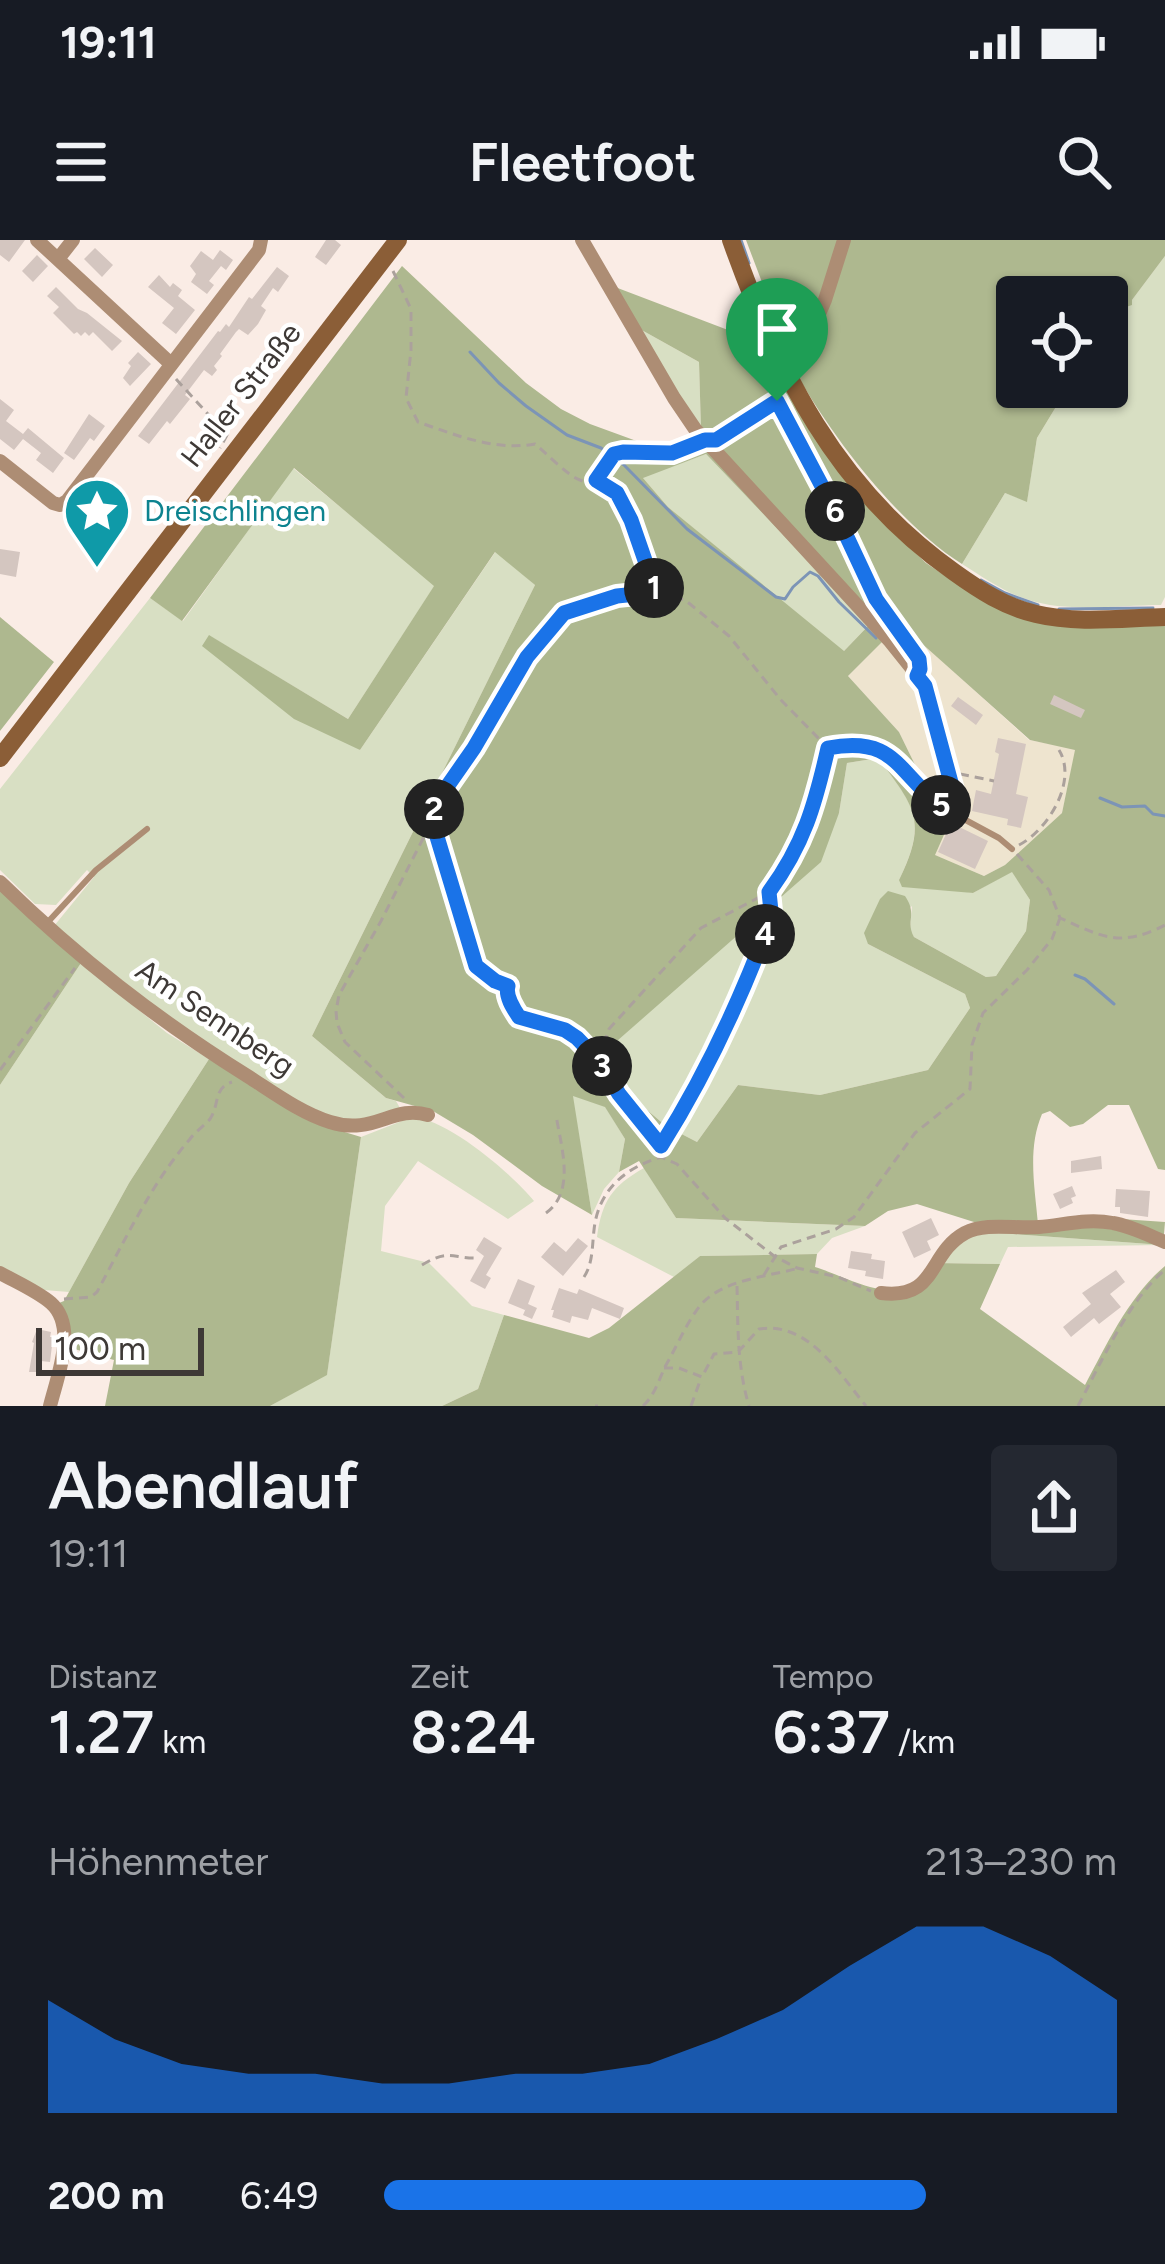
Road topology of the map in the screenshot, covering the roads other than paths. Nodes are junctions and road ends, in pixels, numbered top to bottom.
1 (37, 240) edge
2 (74, 240) edge
3 (398, 240) edge
4 (582, 240) edge
5 (731, 240) edge
6 (844, 240) edge
7 (261, 241) edge
8 (58, 259) junction
9 (169, 366) junction
10 (788, 379) junction
11 (0, 461) edge
12 (1165, 617) edge
13 (917, 676) junction
14 (0, 758) edge
15 (147, 829) dead end
16 (1012, 849) road end
17 (0, 882) edge
18 (45, 926) junction
19 (428, 1115) dead end
20 (1165, 1242) edge
21 (0, 1273) edge
22 (880, 1293) road end
23 (50, 1406) edge

1 - 8 street
2 - 8 street
3 - 14 main road, Haller Straße
4 - 13 street
5 - 10 main road
6 - 10 street
7 - 9 street
8 - 9 street
9 - 11 street
10 - 12 main road
10 - 13 lane
13 - 16 lane
15 - 18 lane
17 - 18 street, Am Sennberg
18 - 19 street, Am Sennberg
20 - 22 street
21 - 23 street

